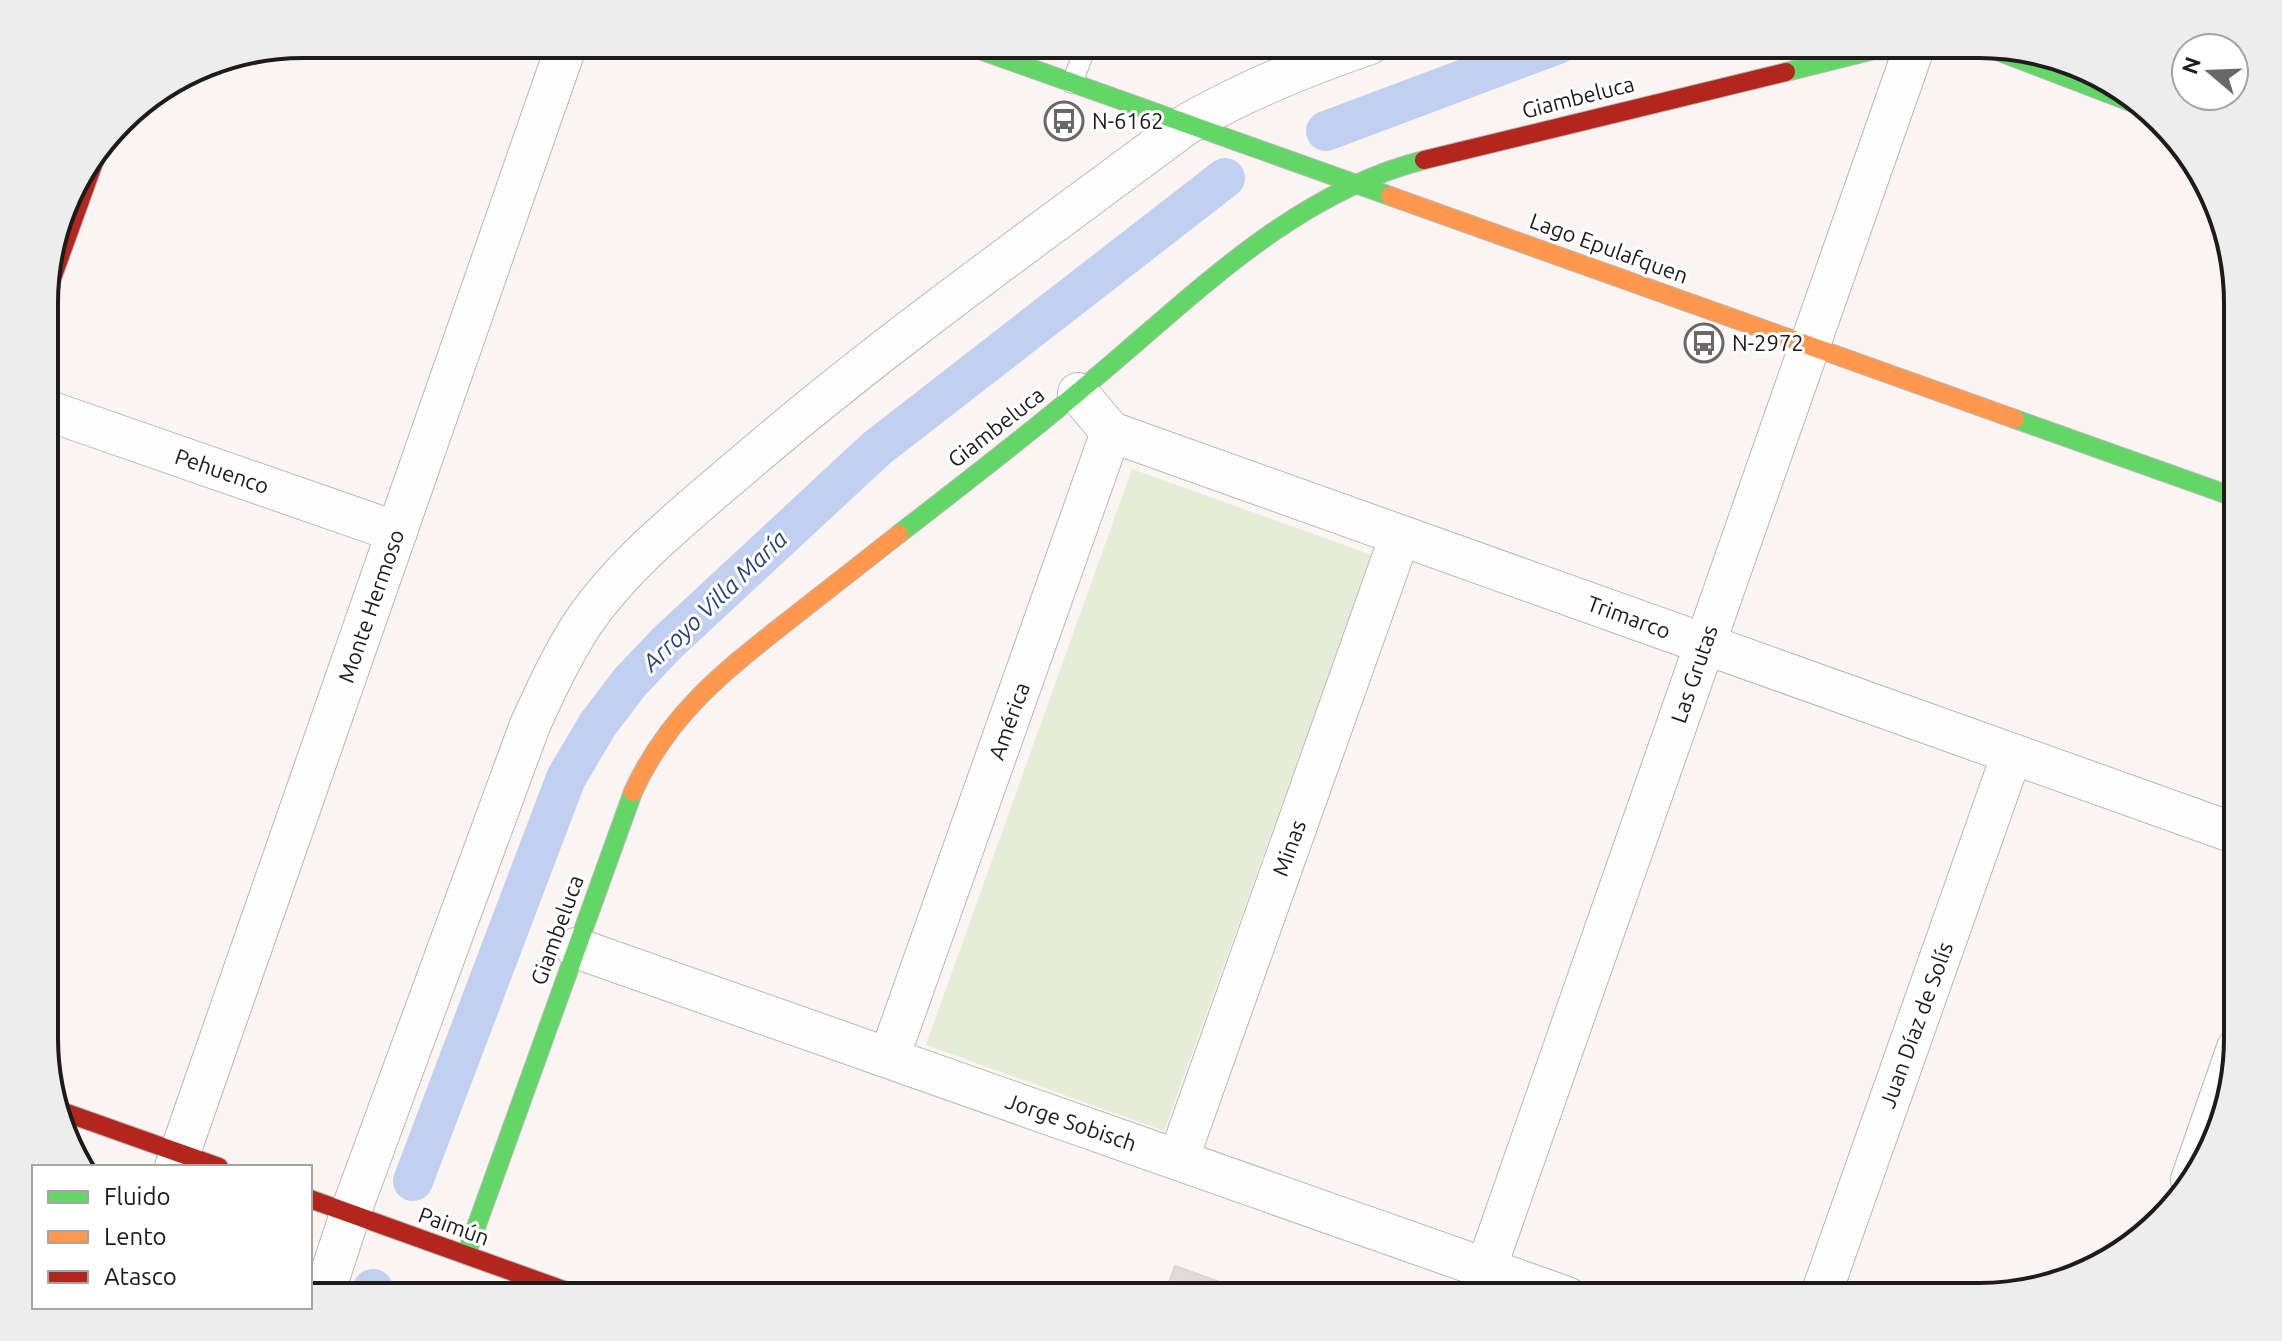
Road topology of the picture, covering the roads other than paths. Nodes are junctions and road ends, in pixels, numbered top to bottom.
1 (562, 58) edge
2 (1002, 58) edge
3 (1082, 58) edge
4 (1326, 58) edge
5 (1839, 58) edge
6 (1911, 58) edge
7 (2030, 64) edge
8 (1072, 83) junction
9 (2102, 91) edge
10 (1187, 124) junction
11 (1359, 185) junction
12 (77, 208) edge
13 (67, 238) edge
14 (1809, 345) junction
15 (1078, 393) junction
16 (58, 414) edge
17 (1111, 432) junction
18 (2223, 493) edge
19 (397, 532) junction
20 (1400, 536) junction
21 (1705, 644) junction
22 (2012, 754) junction
23 (2223, 829) edge
24 (576, 948) junction
25 (889, 1058) junction
26 (71, 1115) edge
27 (177, 1160) edge
28 (1178, 1160) junction
29 (207, 1165) edge
30 (312, 1200) edge
31 (350, 1214) junction
32 (466, 1255) junction
33 (1481, 1282) edge
34 (1825, 1282) edge
35 (328, 1283) edge
36 (544, 1283) edge

1 - 19 street, Monte Hermoso
2 - 8 street, Lago Epulafquen
3 - 8 lane
4 - 10 street
5 - 11 street, Giambeluca
6 - 14 street, Las Grutas
7 - 9 street, Giambeluca
8 - 10 street, Lago Epulafquen
10 - 11 street, Lago Epulafquen
10 - 31 street
11 - 14 street, Lago Epulafquen
11 - 15 street, Giambeluca
12 - 13 street
14 - 18 street, Lago Epulafquen
14 - 21 street, Las Grutas
15 - 17 street
15 - 24 street, Giambeluca
16 - 19 street, Pehuenco
17 - 20 street, Trimarco
17 - 25 street, América
19 - 27 street, Monte Hermoso
20 - 21 street, Trimarco
20 - 28 street, Minas
21 - 22 street, Trimarco
21 - 33 street, Las Grutas
22 - 23 street, Trimarco
22 - 34 street, Juan Díaz de Solís
24 - 25 street, Jorge Sobisch
24 - 32 street, Giambeluca
25 - 28 street, Jorge Sobisch
26 - 27 street
27 - 29 street
28 - 33 street, Jorge Sobisch
30 - 31 street, Paimún
31 - 32 street, Paimún
31 - 35 street
32 - 36 street, Paimún

